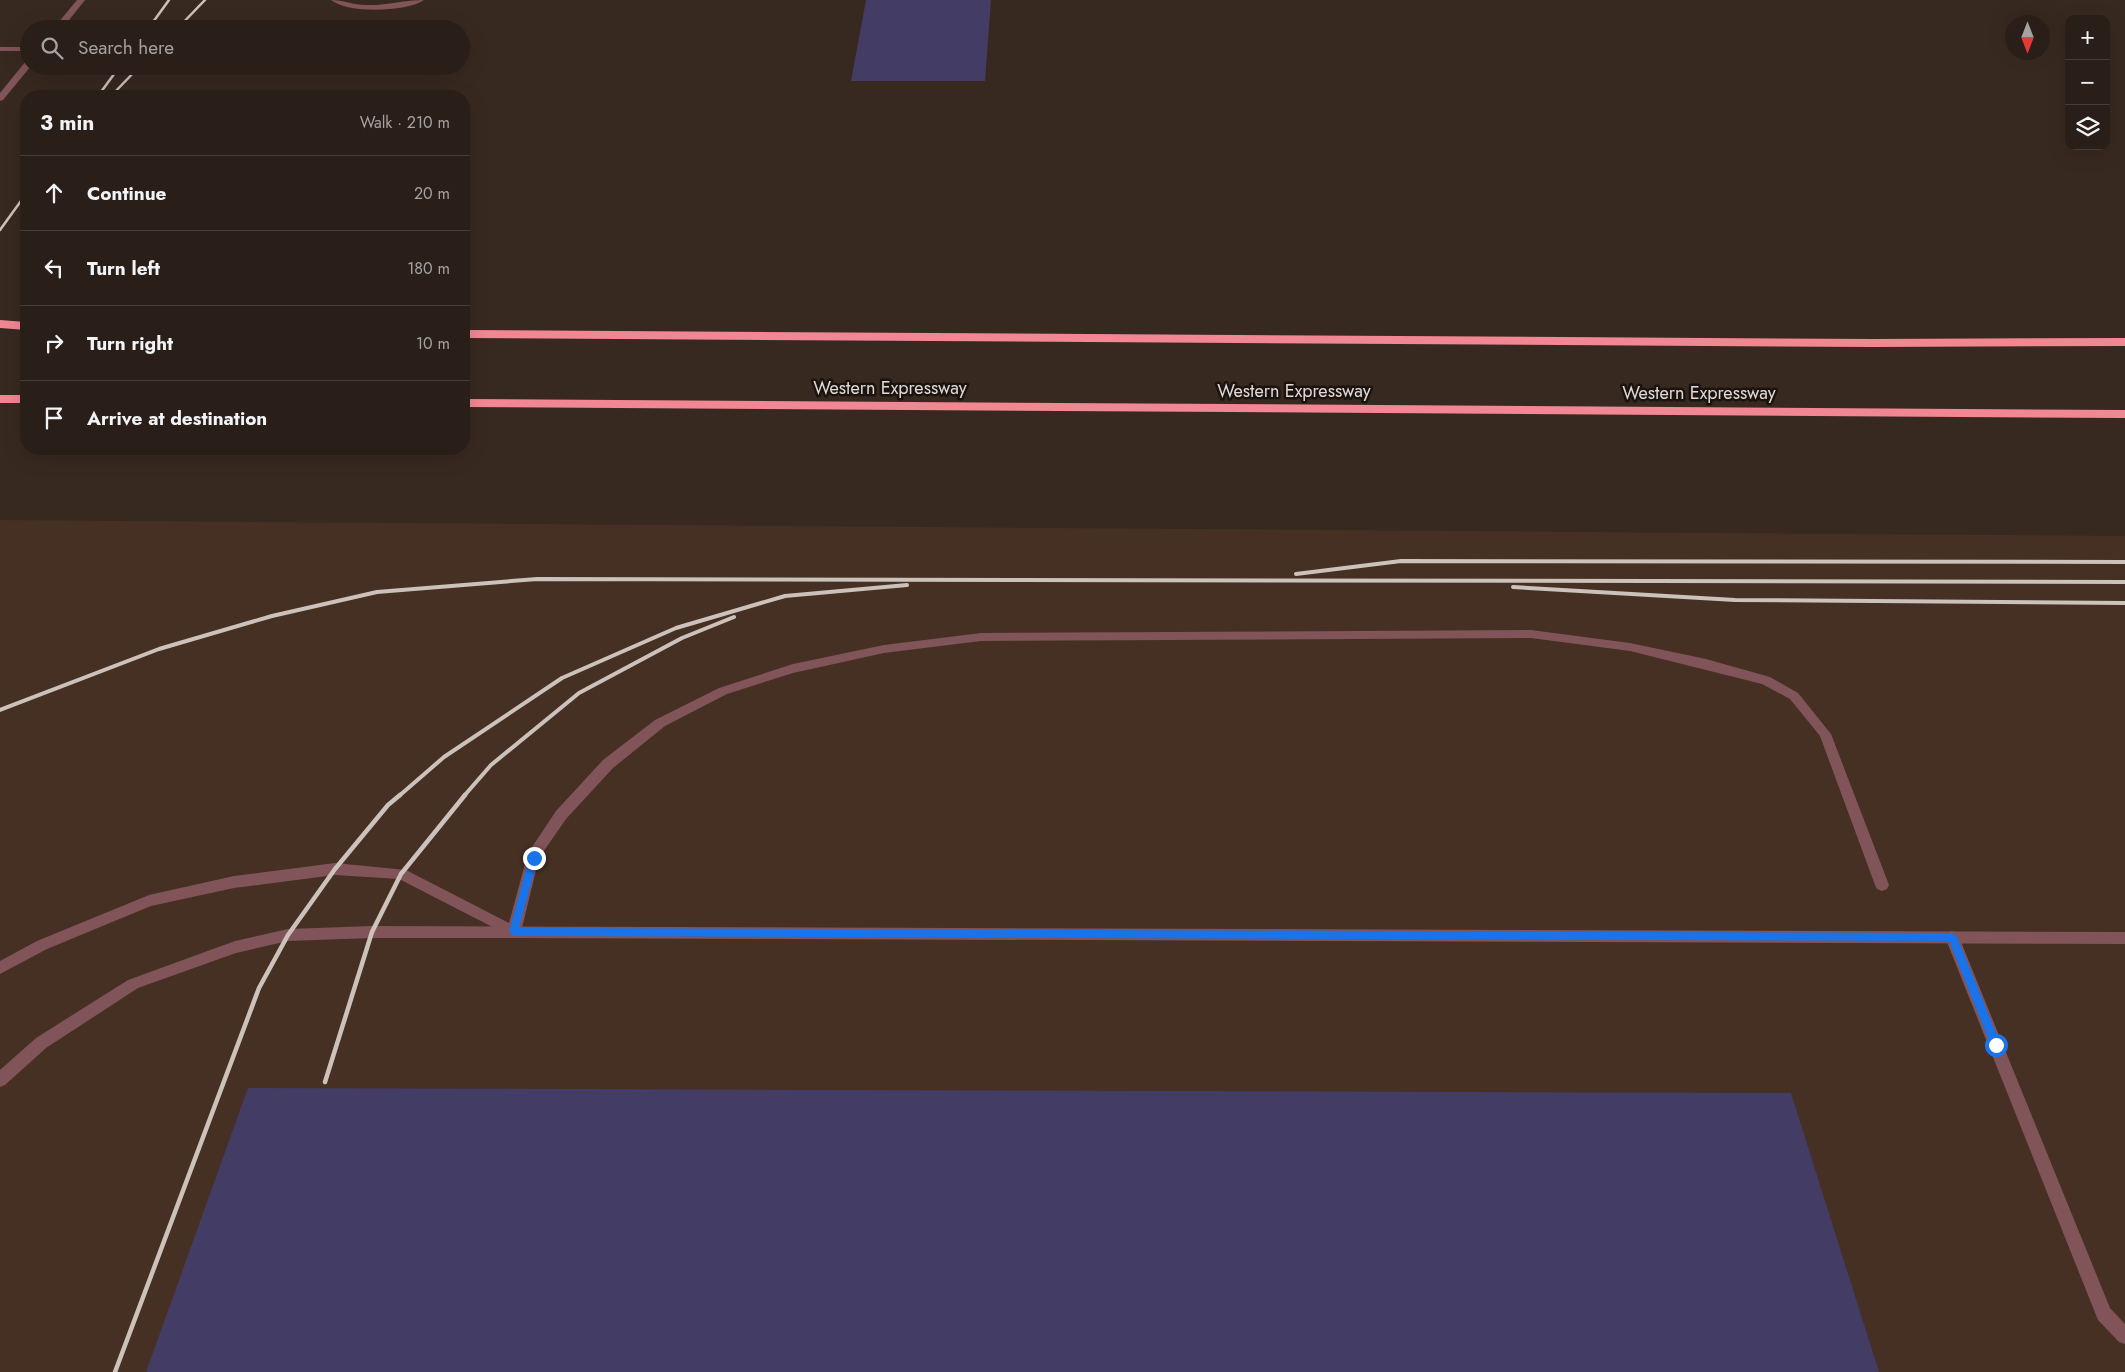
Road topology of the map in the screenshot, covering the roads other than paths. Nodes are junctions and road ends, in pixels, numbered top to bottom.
1 (81, 0) edge
2 (335, 0) edge
3 (420, 0) edge
4 (64, 20) edge
5 (0, 49) edge
6 (20, 49) edge
7 (20, 74) edge
8 (0, 98) edge
9 (0, 324) edge
10 (20, 326) edge
11 (0, 331) edge
12 (20, 331) edge
13 (470, 334) edge
14 (2125, 342) edge
15 (0, 399) edge
16 (20, 399) edge
17 (470, 402) edge
18 (2125, 414) edge
19 (1882, 884) dead end
20 (514, 932) junction
21 (1952, 937) junction
22 (2125, 938) edge
23 (0, 968) edge
24 (0, 1080) edge
25 (2125, 1336) edge

1 - 4 street
2 - 3 street
5 - 6 street
7 - 8 street
9 - 10 highway
11 - 12 highway
13 - 14 highway
15 - 16 highway
17 - 18 highway, Western Expressway
19 - 20 street
20 - 21 street
20 - 23 street
20 - 24 street
21 - 22 street
21 - 25 street

